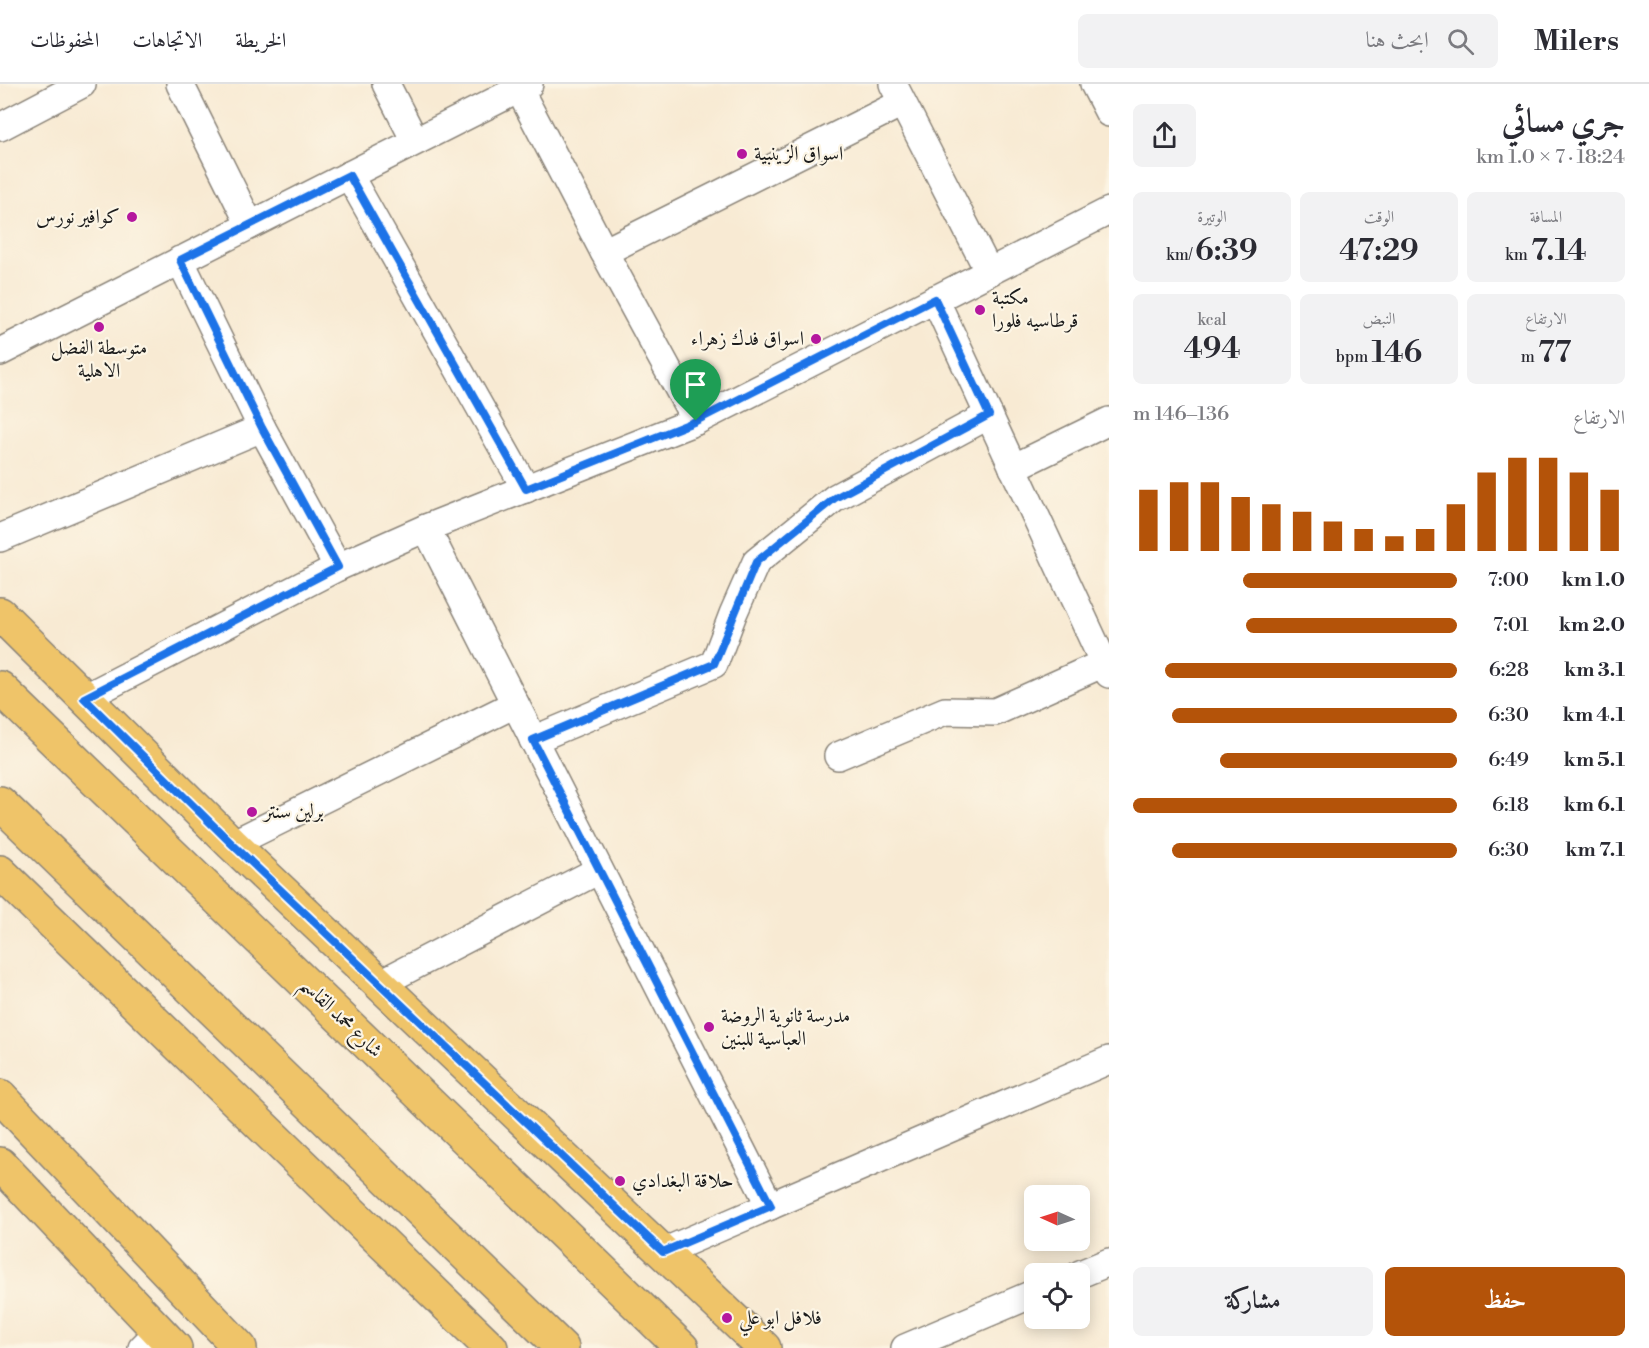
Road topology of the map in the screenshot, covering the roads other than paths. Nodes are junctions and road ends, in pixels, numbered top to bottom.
1 (82, 84) edge
2 (180, 84) edge
3 (386, 84) edge
4 (1094, 84) edge
5 (524, 86) edge
6 (898, 93) edge
7 (1109, 112) edge
8 (0, 127) edge
9 (415, 141) junction
10 (349, 175) junction
11 (1109, 212) edge
12 (250, 225) junction
13 (604, 252) junction
14 (180, 260) junction
15 (989, 272) junction
16 (935, 299) junction
17 (0, 352) edge
18 (989, 415) junction
19 (696, 421) junction
20 (1109, 421) edge
21 (262, 428) junction
22 (1013, 468) junction
23 (526, 489) junction
24 (426, 528) junction
25 (0, 538) edge
26 (338, 567) junction
27 (0, 614) edge
28 (1104, 655) edge
29 (51, 665) junction
30 (5, 693) edge
31 (84, 698) junction
32 (516, 704) junction
33 (533, 740) junction
34 (838, 756) dead end
35 (0, 803) edge
36 (232, 844) junction
37 (599, 870) junction
38 (0, 872) edge
39 (379, 984) junction
40 (1109, 1060) edge
41 (0, 1096) edge
42 (506, 1105) junction
43 (472, 1145) junction
44 (0, 1164) edge
45 (771, 1206) junction
46 (663, 1252) junction
47 (1109, 1262) edge
48 (1090, 1270) edge
49 (1024, 1298) edge
50 (159, 1342) edge
51 (240, 1348) edge
52 (491, 1348) edge
53 (562, 1348) edge
54 (682, 1348) edge
55 (764, 1348) edge
56 (905, 1348) edge

1 - 8 street
2 - 12 street
3 - 9 street
4 - 7 street
5 - 9 street
5 - 13 street
6 - 13 street
6 - 15 street
9 - 10 street
10 - 12 street
10 - 23 street
11 - 15 street
12 - 14 street
13 - 19 street
14 - 17 street
14 - 21 street
15 - 16 street
16 - 18 street
16 - 19 street
18 - 22 street
18 - 33 street
19 - 23 street
20 - 22 street
21 - 25 street
21 - 26 street
22 - 28 street
23 - 24 street
24 - 26 street
24 - 32 street
26 - 31 street
27 - 29 main road
28 - 34 street
29 - 30 main road
29 - 31 main road
30 - 43 main road, شارع محمد القاسم
31 - 36 main road
32 - 33 street
32 - 36 street
33 - 37 street
35 - 53 main road
36 - 39 main road
37 - 39 street
37 - 45 street
38 - 52 main road
39 - 42 main road
40 - 45 street
41 - 51 main road
42 - 43 main road
42 - 46 main road
43 - 54 main road, شارع محمد القاسم
44 - 50 main road
45 - 46 street
46 - 55 main road
47 - 48 street
49 - 56 street

